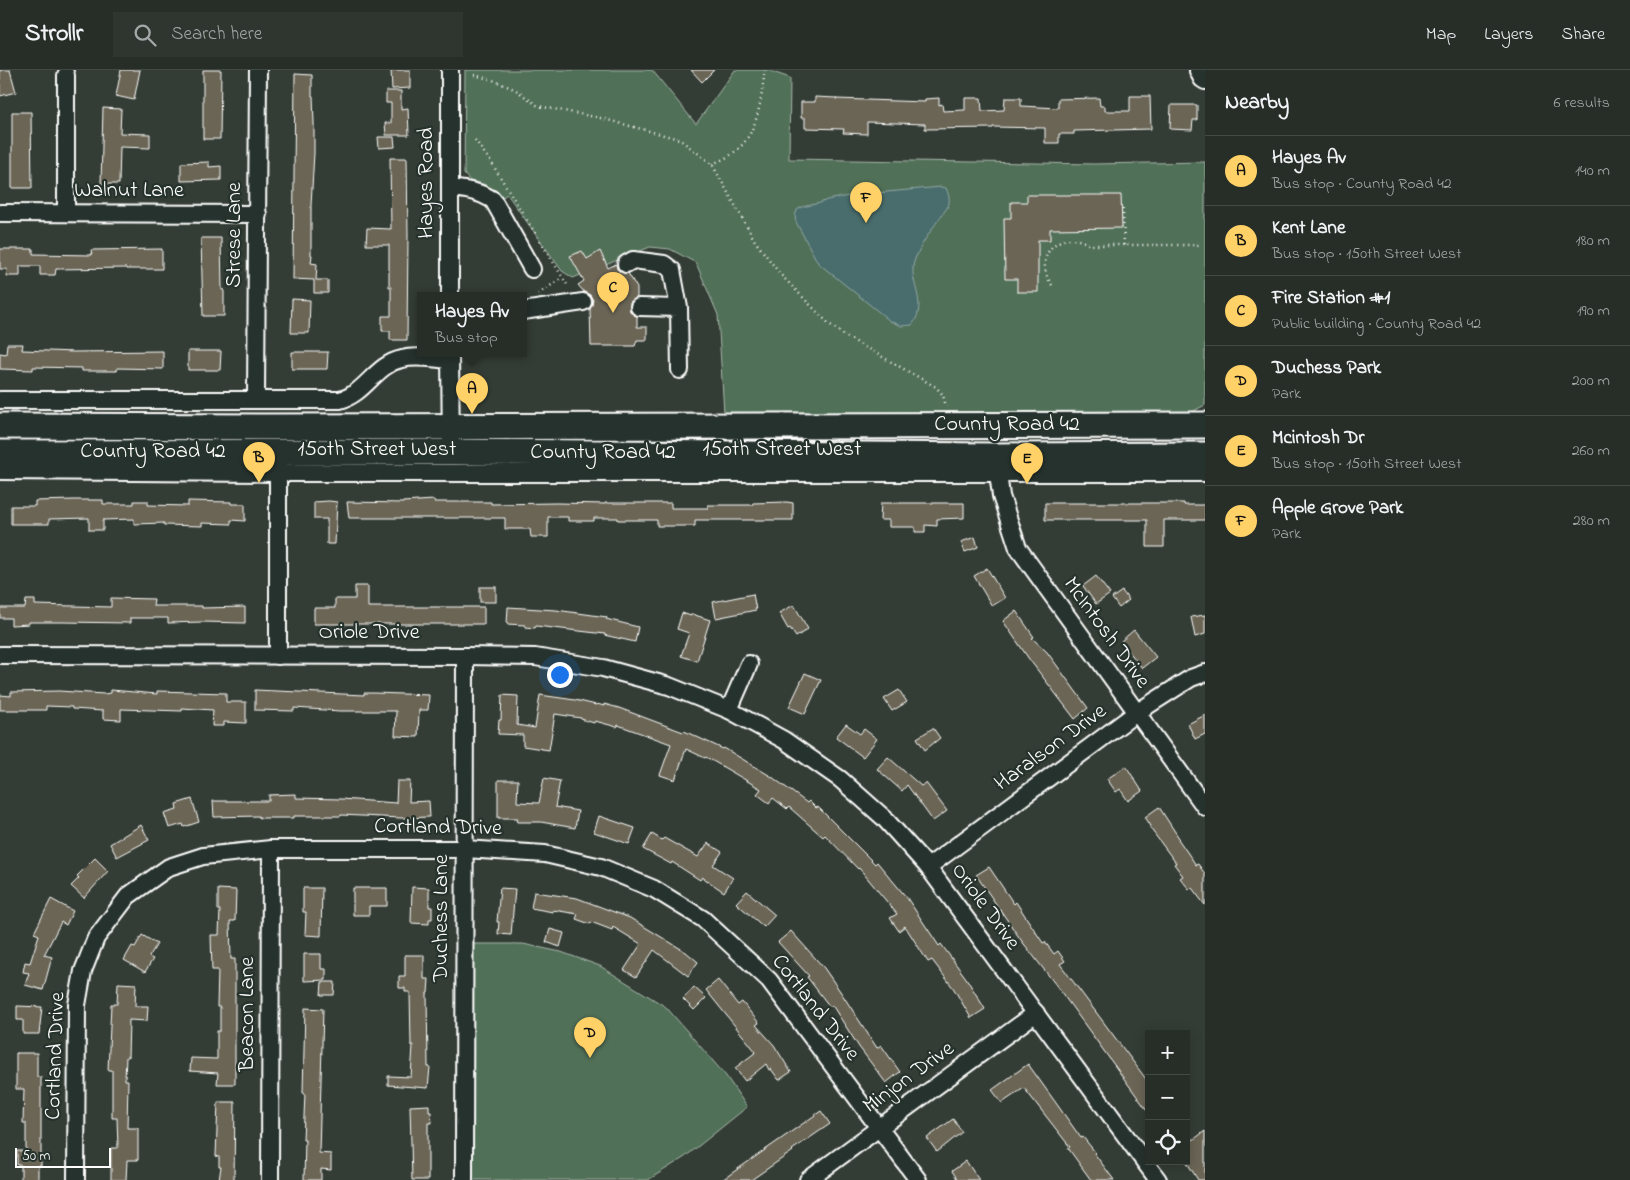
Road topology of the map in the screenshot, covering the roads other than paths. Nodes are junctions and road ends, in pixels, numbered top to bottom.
1 (258, 70) edge
2 (450, 70) edge
3 (66, 76) dead end
4 (450, 188) junction
5 (0, 213) edge
6 (66, 213) junction
7 (258, 214) junction
8 (626, 264) dead end
9 (532, 269) dead end
10 (450, 292) edge
11 (583, 302) dead end
12 (527, 305) edge
13 (639, 307) dead end
14 (679, 308) junction
15 (426, 357) edge
16 (450, 357) edge
17 (680, 370) dead end
18 (0, 400) edge
19 (256, 400) junction
20 (1205, 425) edge
21 (0, 426) edge
22 (451, 426) junction
23 (0, 452) edge
24 (451, 452) junction
25 (1205, 455) edge
26 (278, 462) junction
27 (0, 470) edge
28 (998, 472) junction
29 (1205, 473) edge
30 (0, 655) edge
31 (278, 656) junction
32 (465, 656) junction
33 (750, 664) dead end
34 (1205, 673) edge
35 (729, 710) junction
36 (1136, 713) junction
37 (1205, 807) edge
38 (271, 849) junction
39 (465, 849) junction
40 (928, 867) junction
41 (1036, 1013) junction
42 (880, 1128) junction
43 (76, 1180) edge
44 (270, 1180) edge
45 (464, 1180) edge
46 (808, 1180) edge
47 (918, 1180) edge
48 (1158, 1180) edge

1 - 7 street, Strese Lane
2 - 4 street, Hayes Road
3 - 6 street
4 - 9 street
4 - 10 street, Hayes Road
5 - 6 street, Walnut Lane
6 - 7 street, Walnut Lane
7 - 19 street, Strese Lane
8 - 14 street
11 - 12 street
13 - 14 street
14 - 17 street
15 - 19 street
16 - 22 street
18 - 19 street
20 - 22 highway, County Road 42
21 - 22 highway, County Road 42
22 - 24 street
23 - 26 highway, County Road 42
24 - 25 highway, County Road 42
24 - 26 highway, County Road 42
26 - 27 street, 150th Street West
26 - 28 street, 150th Street West
26 - 31 street
28 - 29 street, 150th Street West
28 - 36 street, McIntosh Drive
30 - 31 street, Oriole Drive
31 - 32 street, Oriole Drive
32 - 35 street, Oriole Drive
32 - 39 street, Duchess Lane
33 - 35 street
34 - 36 street, Haralson Drive
35 - 40 street, Oriole Drive
36 - 37 street, McIntosh Drive
36 - 40 street, Haralson Drive
38 - 39 street, Cortland Drive
38 - 43 street, Cortland Drive
38 - 44 street, Beacon Lane
39 - 42 street, Cortland Drive
39 - 45 street, Duchess Lane
40 - 41 street, Oriole Drive
41 - 42 street, Minjon Drive
41 - 48 street, Oriole Drive
42 - 46 street, Minjon Drive
42 - 47 street, Cortland Drive

